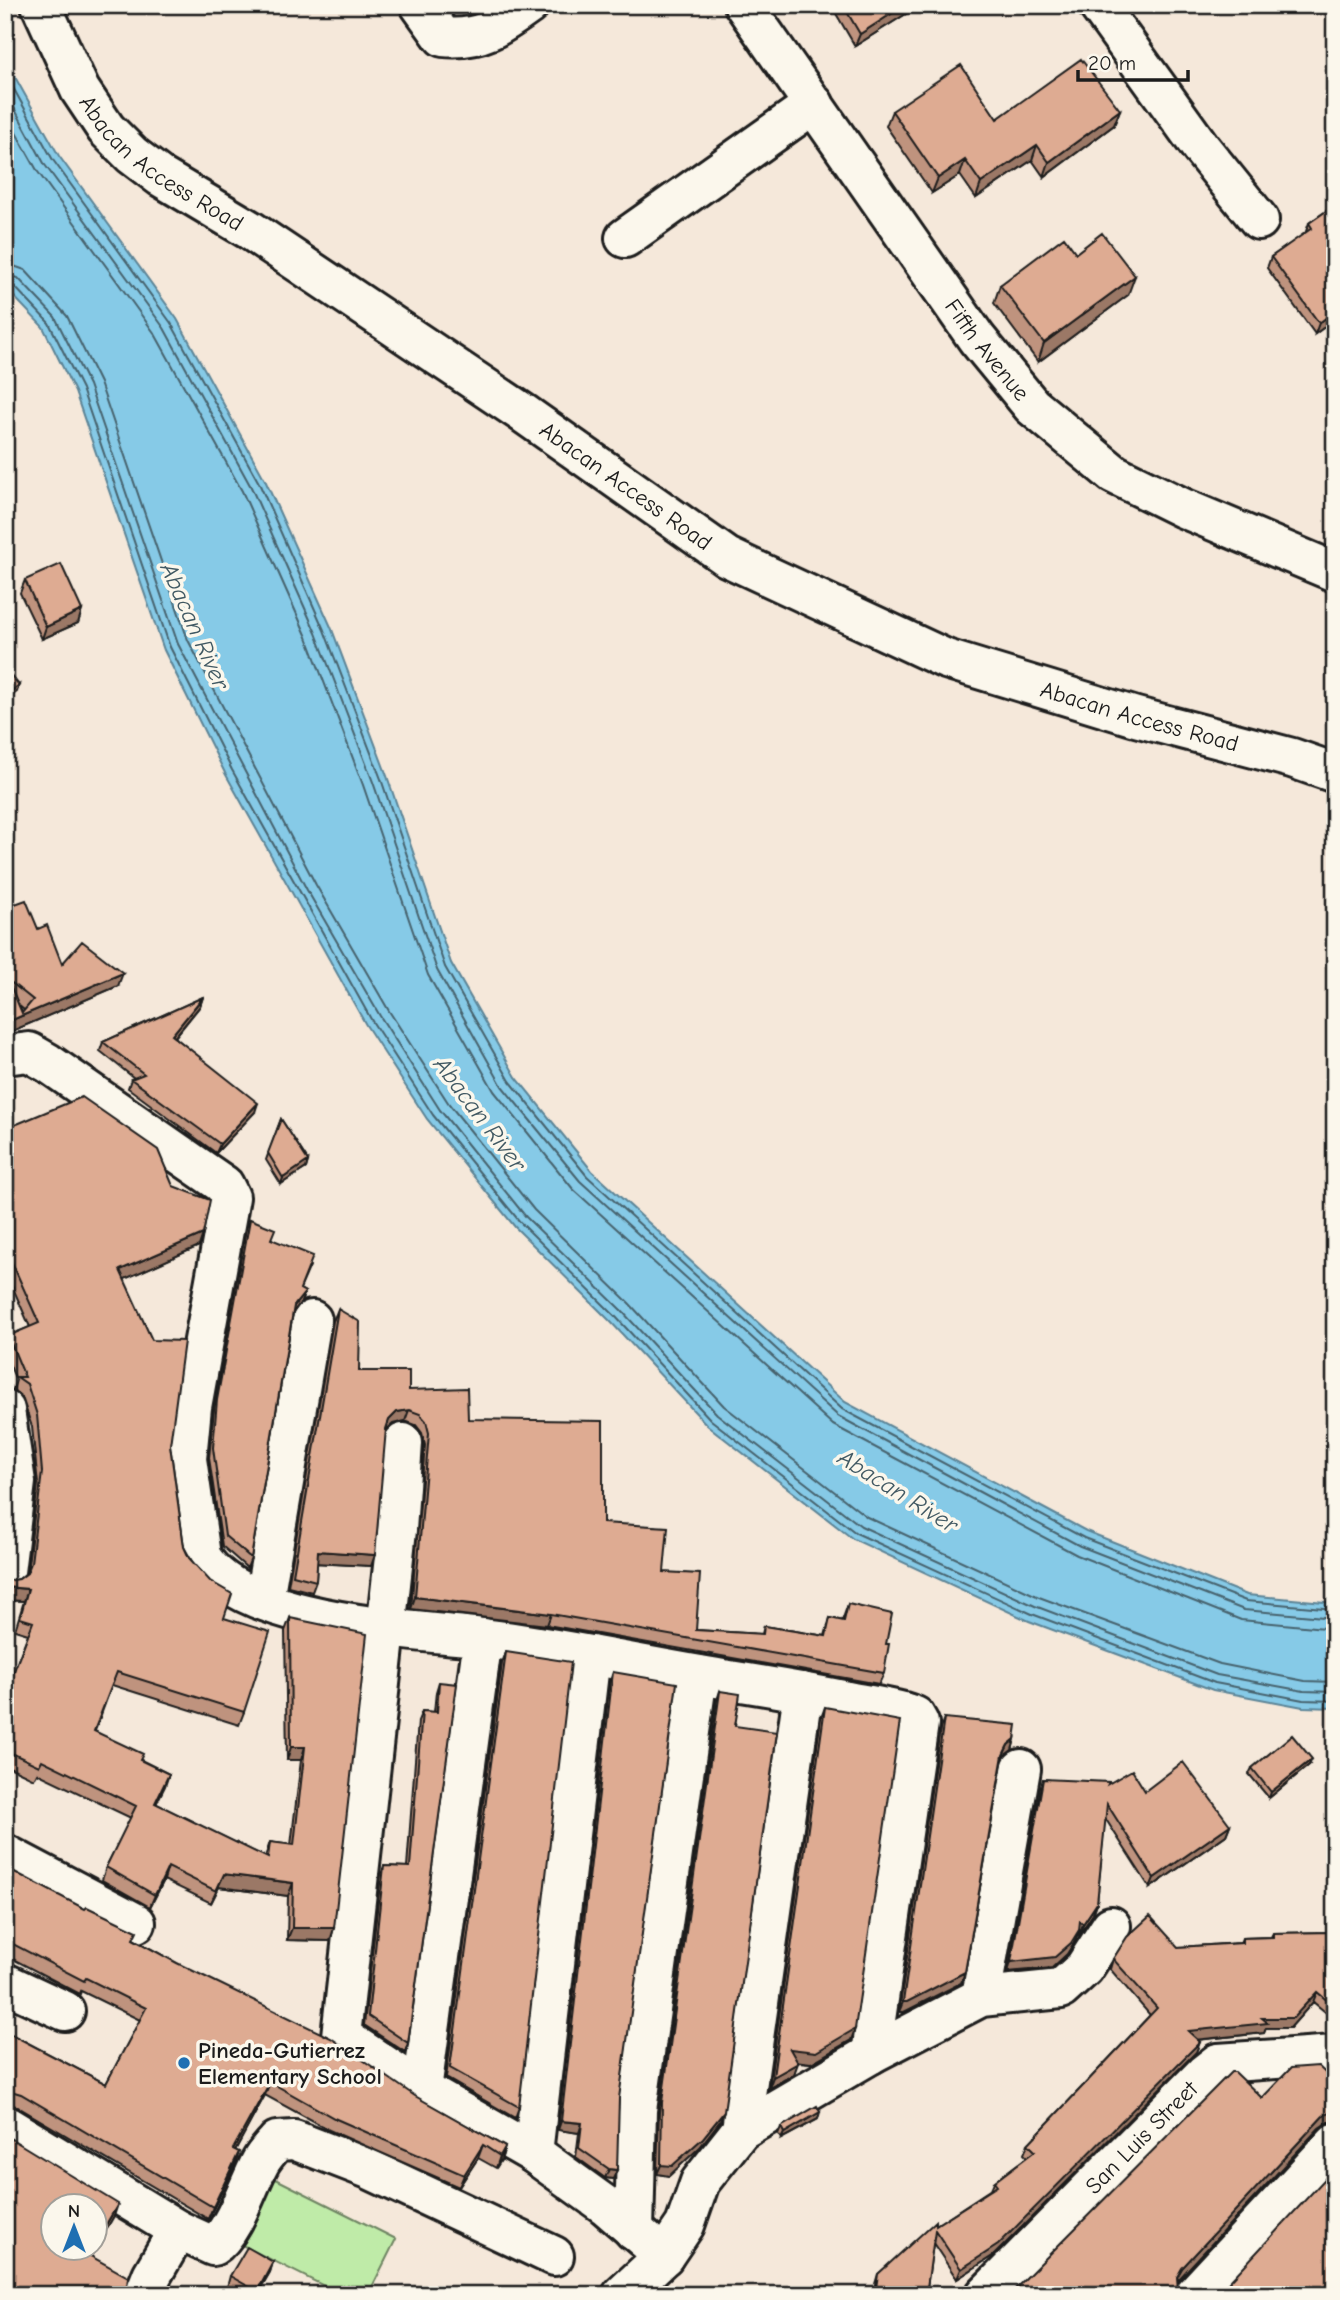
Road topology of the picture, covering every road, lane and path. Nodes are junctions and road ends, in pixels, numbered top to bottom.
1 (41, 5) edge
2 (420, 5) edge
3 (529, 5) edge
4 (744, 5) edge
5 (1098, 5) edge
6 (814, 104) junction
7 (1259, 220) dead end
8 (625, 238) dead end
9 (1330, 563) edge
10 (1335, 773) edge
11 (5, 1055) edge
12 (312, 1320) dead end
13 (5, 1410) edge
14 (403, 1443) dead end
15 (5, 1572) edge
16 (264, 1599) junction
17 (386, 1629) junction
18 (483, 1638) junction
19 (591, 1655) junction
20 (698, 1675) junction
21 (803, 1692) junction
22 (1021, 1769) dead end
23 (5, 1854) edge
24 (136, 1923) dead end
25 (1111, 1926) dead end
26 (5, 1983) edge
27 (981, 1997) junction
28 (65, 2011) dead end
29 (871, 2054) junction
30 (1335, 2055) edge
31 (422, 2090) junction
32 (5, 2125) edge
33 (741, 2130) junction
34 (1335, 2143) edge
35 (534, 2153) junction
36 (178, 2230) junction
37 (634, 2231) junction
38 (554, 2256) dead end
39 (664, 2256) junction
40 (144, 2295) edge
41 (622, 2295) edge
42 (985, 2295) edge
43 (1194, 2295) edge

1 - 10 street, Abacan Access Road
2 - 3 street
4 - 6 street, Fifth Avenue
5 - 7 street
6 - 8 street
6 - 9 street, Fifth Avenue
11 - 16 street
12 - 16 street
13 - 15 street
14 - 17 street
16 - 17 street
17 - 18 street
17 - 31 street
18 - 19 street
18 - 31 street
19 - 20 street
19 - 35 street
20 - 21 street
20 - 37 street
21 - 29 street
21 - 33 street
22 - 27 street
23 - 24 street
25 - 27 street
26 - 28 street
27 - 29 street
29 - 33 street
30 - 42 street, San Luis Street
31 - 35 street
32 - 36 street
33 - 39 street
34 - 43 street
35 - 37 street
36 - 38 street
36 - 40 street
37 - 39 street
39 - 41 street

